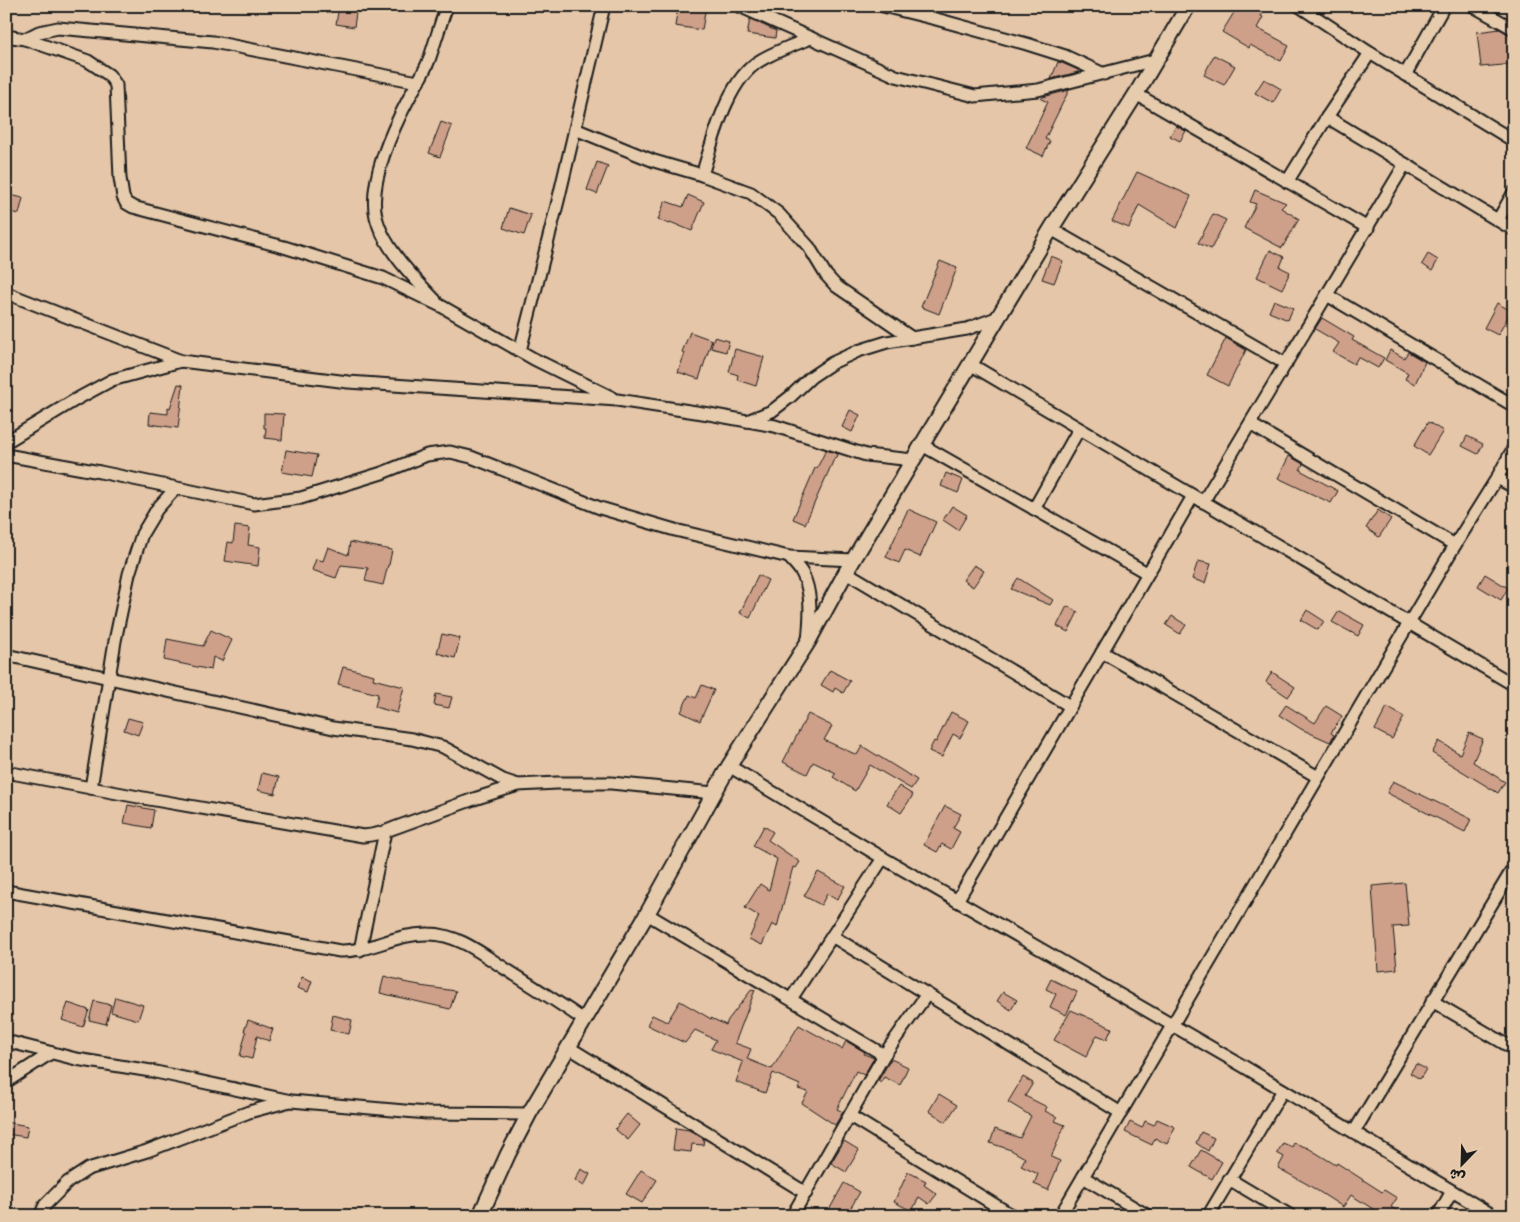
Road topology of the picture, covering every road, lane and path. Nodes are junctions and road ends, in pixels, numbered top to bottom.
1 (447, 6) edge
2 (604, 6) edge
3 (739, 6) edge
4 (883, 6) edge
5 (1188, 6) edge
6 (1299, 6) edge
7 (1444, 6) edge
8 (1473, 6) edge
9 (1514, 29) edge
10 (6, 36) edge
11 (811, 38) junction
12 (25, 39) junction
13 (1370, 53) junction
14 (1155, 60) junction
15 (1104, 74) junction
16 (1406, 75) junction
17 (418, 82) junction
18 (1136, 94) junction
19 (1327, 117) junction
20 (575, 129) junction
21 (1514, 140) edge
22 (1405, 164) junction
23 (702, 174) junction
24 (1287, 182) junction
25 (1514, 192) edge
26 (1498, 220) junction
27 (1368, 228) junction
28 (1052, 229) junction
29 (1514, 230) edge
30 (6, 293) edge
31 (1327, 295) junction
32 (441, 306) junction
33 (999, 316) junction
34 (912, 338) junction
35 (520, 351) junction
36 (181, 361) junction
37 (970, 364) junction
38 (1286, 364) junction
39 (617, 400) junction
40 (1514, 406) edge
41 (747, 421) junction
42 (1250, 424) junction
43 (1079, 429) junction
44 (6, 442) edge
45 (922, 445) junction
46 (1514, 447) edge
47 (6, 455) edge
48 (913, 460) junction
49 (1497, 478) junction
50 (1514, 487) edge
51 (175, 489) junction
52 (1193, 496) junction
53 (1203, 502) junction
54 (1034, 509) junction
55 (1455, 545) junction
56 (789, 557) junction
57 (849, 566) junction
58 (1148, 573) junction
59 (1409, 624) junction
60 (808, 642) junction
61 (1102, 652) junction
62 (6, 655) edge
63 (109, 678) junction
64 (1514, 685) edge
65 (1070, 706) junction
66 (729, 766) junction
67 (6, 772) edge
68 (1318, 777) junction
69 (518, 785) junction
70 (91, 788) junction
71 (714, 793) junction
72 (385, 832) junction
73 (882, 858) junction
74 (1514, 867) edge
75 (6, 891) edge
76 (957, 901) junction
77 (647, 914) junction
78 (832, 936) junction
79 (360, 950) junction
80 (927, 994) junction
81 (791, 999) junction
82 (1432, 1001) junction
83 (584, 1020) junction
84 (1172, 1026) junction
85 (6, 1041) edge
86 (568, 1047) junction
87 (1514, 1049) edge
88 (51, 1053) junction
89 (884, 1055) junction
90 (6, 1082) edge
91 (1282, 1090) junction
92 (292, 1101) junction
93 (1121, 1113) junction
94 (529, 1114) junction
95 (850, 1116) junction
96 (1354, 1132) junction
97 (1083, 1177) junction
98 (1229, 1180) junction
99 (1452, 1191) junction
100 (806, 1193) junction
101 (40, 1216) edge
102 (480, 1216) edge
103 (792, 1216) edge
104 (1013, 1216) edge
105 (1060, 1216) edge
106 (1148, 1216) edge
107 (1208, 1216) edge
108 (1291, 1216) edge
109 (1438, 1216) edge
110 (1494, 1216) edge

1 - 17 street
2 - 20 street
3 - 11 street
4 - 15 street
5 - 14 street
6 - 13 street
7 - 16 street
8 - 9 street
10 - 12 street
11 - 15 street
11 - 23 street
12 - 17 street
12 - 32 street
13 - 16 street
13 - 19 street
14 - 15 street
14 - 18 street
16 - 21 street
17 - 32 street
18 - 24 street
18 - 28 street
19 - 22 street
19 - 24 street
20 - 23 street
20 - 35 street
22 - 26 street
22 - 27 street
23 - 34 street
24 - 27 street
25 - 26 street
26 - 29 street
27 - 31 street
28 - 33 street
28 - 38 street
30 - 36 street
31 - 38 street
31 - 40 street
32 - 35 street
33 - 34 street
33 - 37 street
34 - 41 street
35 - 39 street
36 - 39 street
36 - 44 street
37 - 43 street
37 - 45 street
38 - 42 street
39 - 41 street
41 - 48 street
42 - 53 street
42 - 55 street
43 - 52 street
43 - 54 street
45 - 48 street
45 - 54 street
46 - 49 street
47 - 51 street
48 - 57 street
49 - 50 street
49 - 55 street
51 - 56 street
51 - 63 street
52 - 53 street
52 - 58 street
53 - 59 street
54 - 58 street
55 - 59 street
56 - 57 street
56 - 60 street
57 - 60 street
57 - 65 street
58 - 61 street
59 - 64 street
59 - 68 street
60 - 66 street
61 - 65 street
61 - 68 street
62 - 63 street
63 - 69 street
63 - 70 street
65 - 76 street
66 - 71 street
66 - 73 street
67 - 70 street
68 - 84 street
69 - 71 street
69 - 72 street
70 - 72 street
71 - 77 street
72 - 79 street
73 - 76 street
73 - 78 street
74 - 82 street
75 - 79 street
76 - 84 street
77 - 81 street
77 - 83 street
78 - 80 street
78 - 81 street
79 - 83 street
80 - 89 street
80 - 93 street
81 - 89 street
82 - 87 street
82 - 96 street
83 - 86 street
84 - 91 street
84 - 93 street
85 - 88 street
86 - 94 street
86 - 100 street
88 - 90 street
88 - 92 street
89 - 95 street
91 - 96 street
91 - 98 street
92 - 94 street
92 - 101 street
93 - 97 street
94 - 102 street
95 - 100 street
95 - 104 street
96 - 99 street
97 - 105 street
97 - 106 street
98 - 107 street
98 - 108 street
99 - 109 street
99 - 110 street
100 - 103 street

